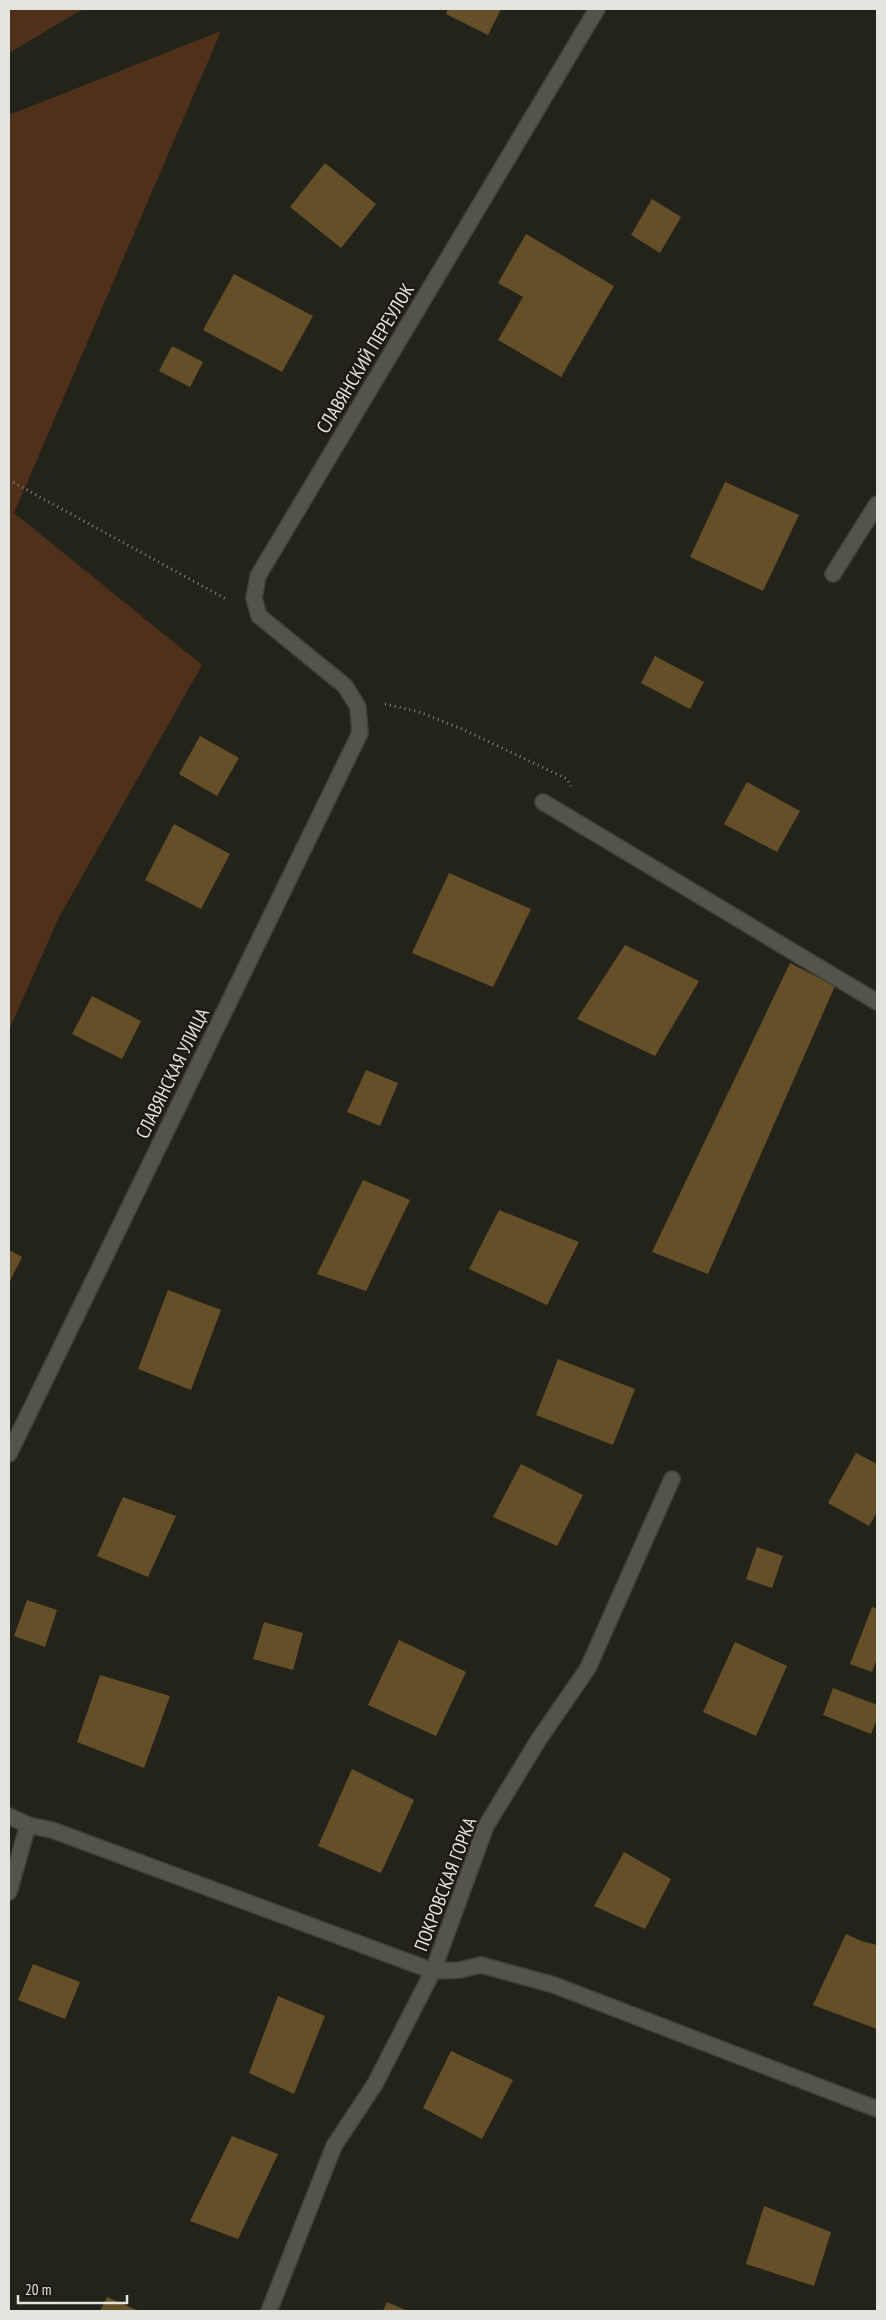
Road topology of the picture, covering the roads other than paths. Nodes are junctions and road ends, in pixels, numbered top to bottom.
1 (597, 9) edge
2 (877, 504) edge
3 (833, 574) dead end
4 (358, 707) joint
5 (543, 802) dead end
6 (877, 1002) edge
7 (9, 1454) edge
8 (672, 1479) dead end
9 (9, 1816) edge
10 (28, 1825) junction
11 (9, 1892) edge
12 (433, 1971) junction
13 (877, 2109) edge
14 (269, 2311) edge

1 - 4 street, СЛАВЯНСКИЙ ПЕРЕУЛОК
2 - 3 street
4 - 7 street, СЛАВЯНСКАЯ УЛИЦА
5 - 6 street
8 - 12 street, ПОКРОВСКАЯ ГОРКА
9 - 10 street
10 - 11 street
10 - 12 street
12 - 13 street
12 - 14 street, ПОКРОВСКАЯ ГОРКА

